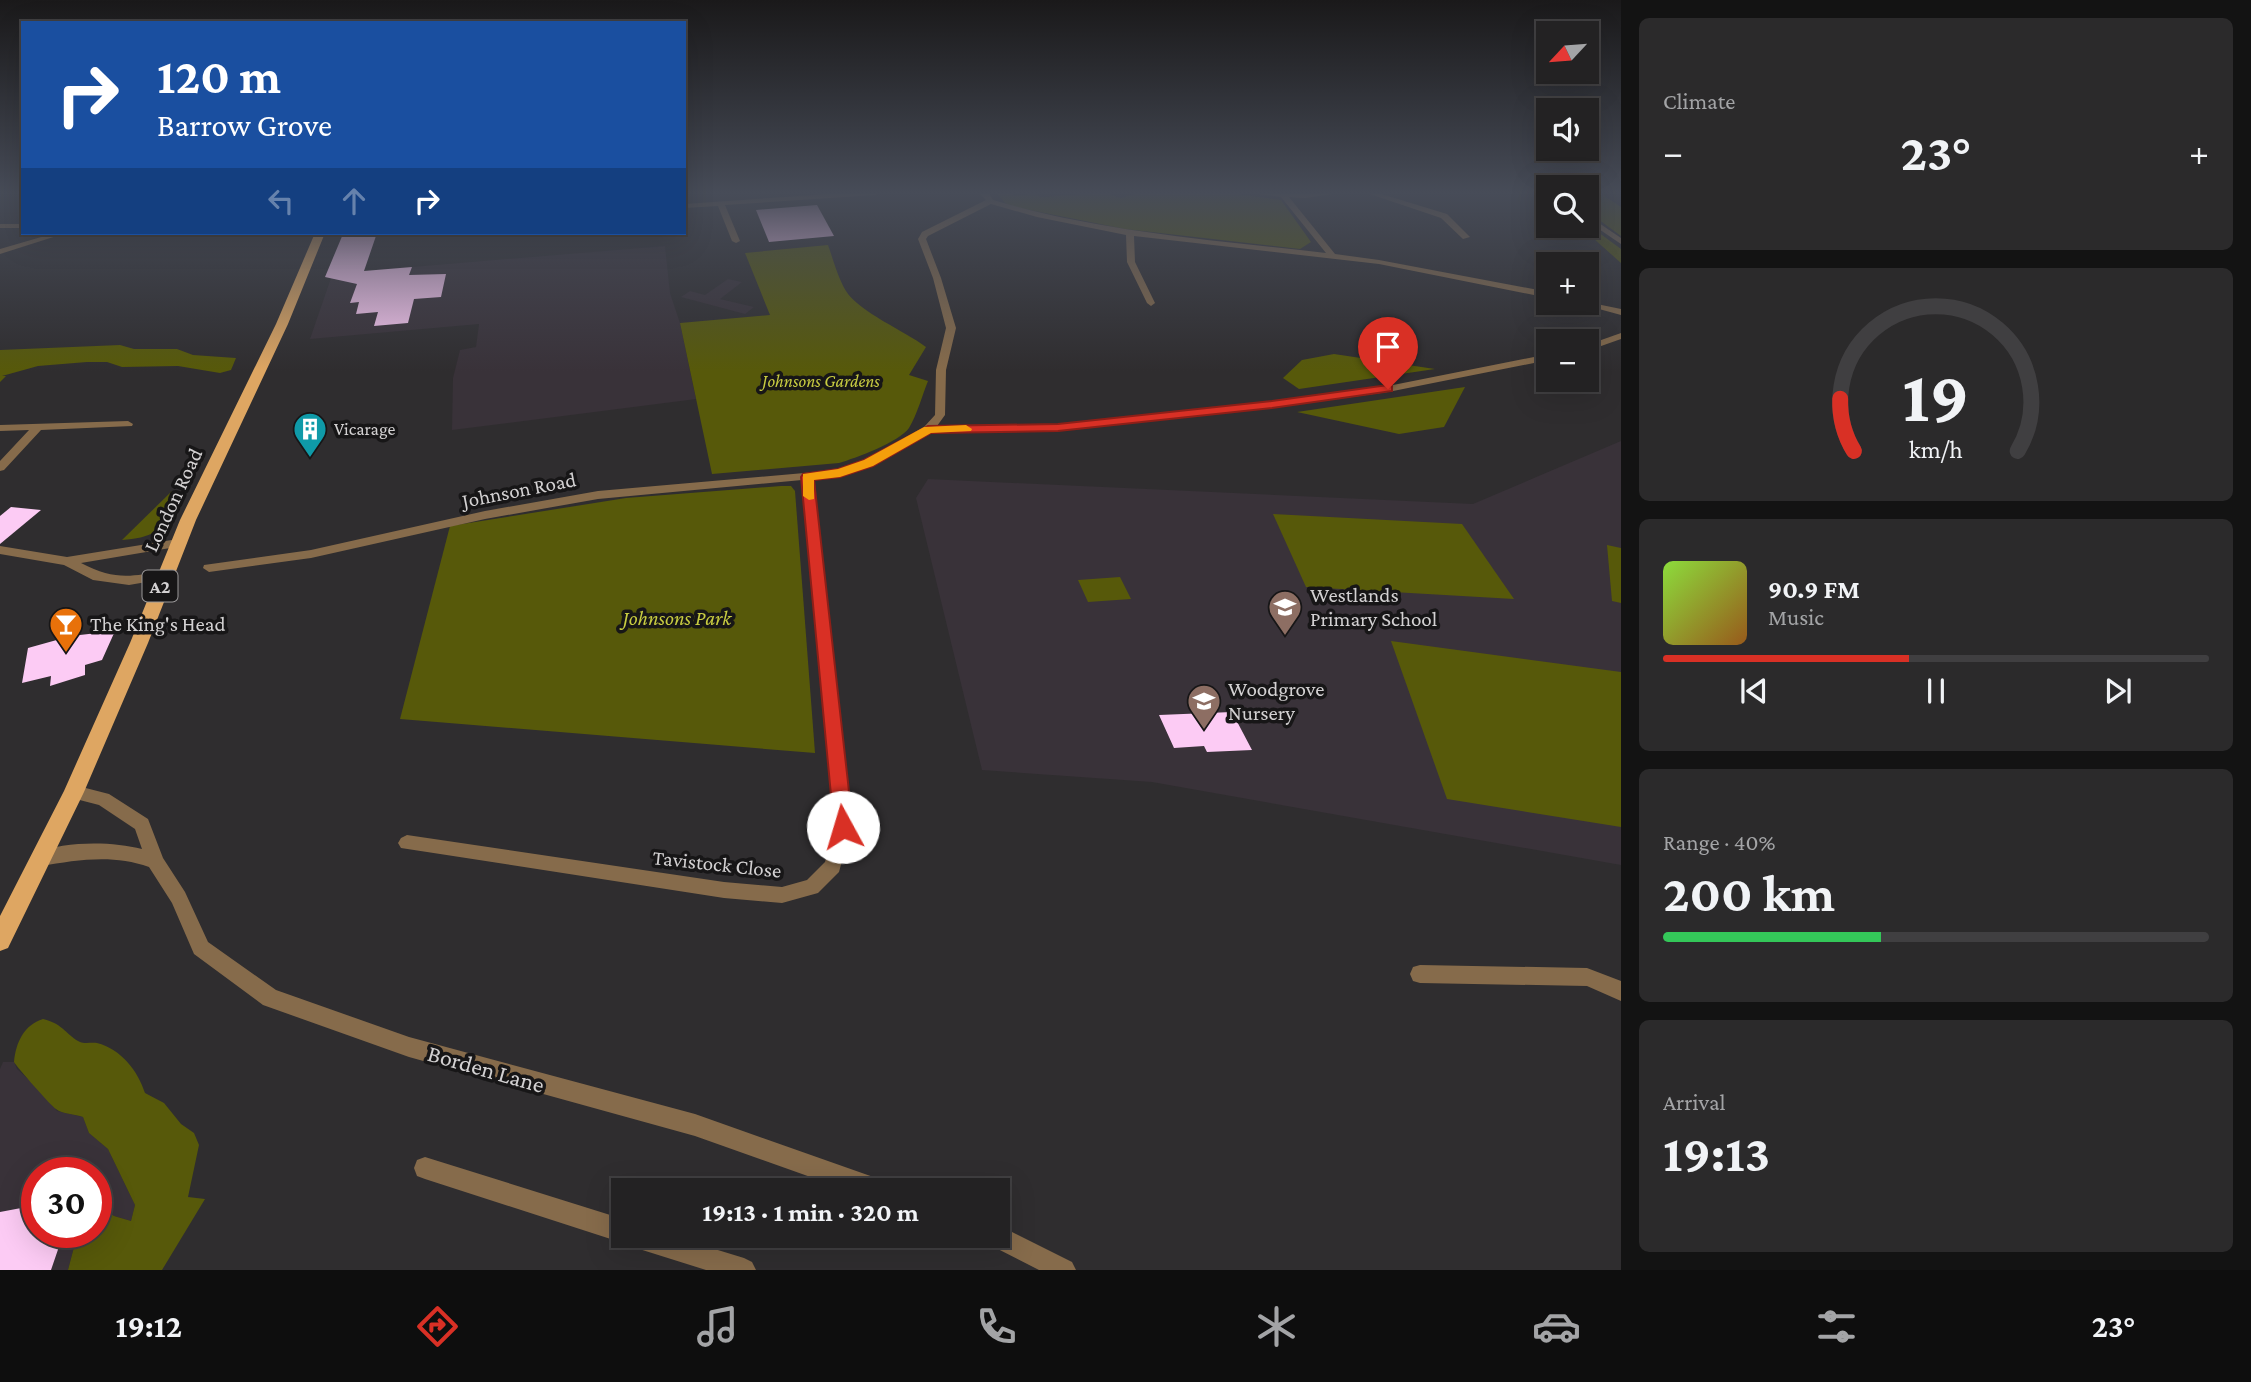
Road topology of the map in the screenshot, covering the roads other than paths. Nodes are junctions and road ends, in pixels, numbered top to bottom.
1 (312, 252) edge
2 (927, 252) edge
3 (1131, 252) edge
4 (1299, 252) edge
5 (1329, 252) edge
6 (1332, 256) junction
7 (1536, 292) edge
8 (1151, 303) dead end
9 (1599, 307) edge
10 (1618, 311) edge
11 (1621, 320) edge
12 (1621, 336) edge
13 (1599, 344) edge
14 (1536, 360) edge
15 (128, 424) dead end
16 (38, 426) junction
17 (0, 428) edge
18 (928, 429) junction
19 (0, 468) edge
20 (807, 477) junction
21 (178, 544) junction
22 (0, 550) edge
23 (67, 561) junction
24 (209, 568) dead end
25 (164, 575) junction
26 (74, 792) junction
27 (407, 843) dead end
28 (41, 858) junction
29 (155, 861) junction
30 (0, 940) edge
31 (1420, 974) dead end
32 (1621, 991) edge
33 (425, 1168) dead end
34 (845, 1178) edge
35 (611, 1227) edge
36 (1010, 1243) edge
37 (674, 1248) edge
38 (744, 1270) edge
39 (1064, 1270) edge

1 - 21 main road, London Road / A2
2 - 18 street
3 - 8 street
4 - 6 street
5 - 6 street
6 - 7 street
9 - 10 street
10 - 11 street
12 - 13 street
14 - 18 street
15 - 16 street
16 - 17 street
16 - 19 street
18 - 20 street, Johnson Road
20 - 24 street, Johnson Road
20 - 27 street, Tavistock Close
21 - 23 street
21 - 25 main road, London Road / A2
22 - 23 street
23 - 25 street
25 - 26 main road, London Road / A2
26 - 28 main road, London Road / A2
26 - 29 street, Borden Lane
28 - 29 street
28 - 30 main road, London Road / A2
29 - 34 street, Borden Lane
31 - 32 street
33 - 35 street
36 - 39 street
37 - 38 street

